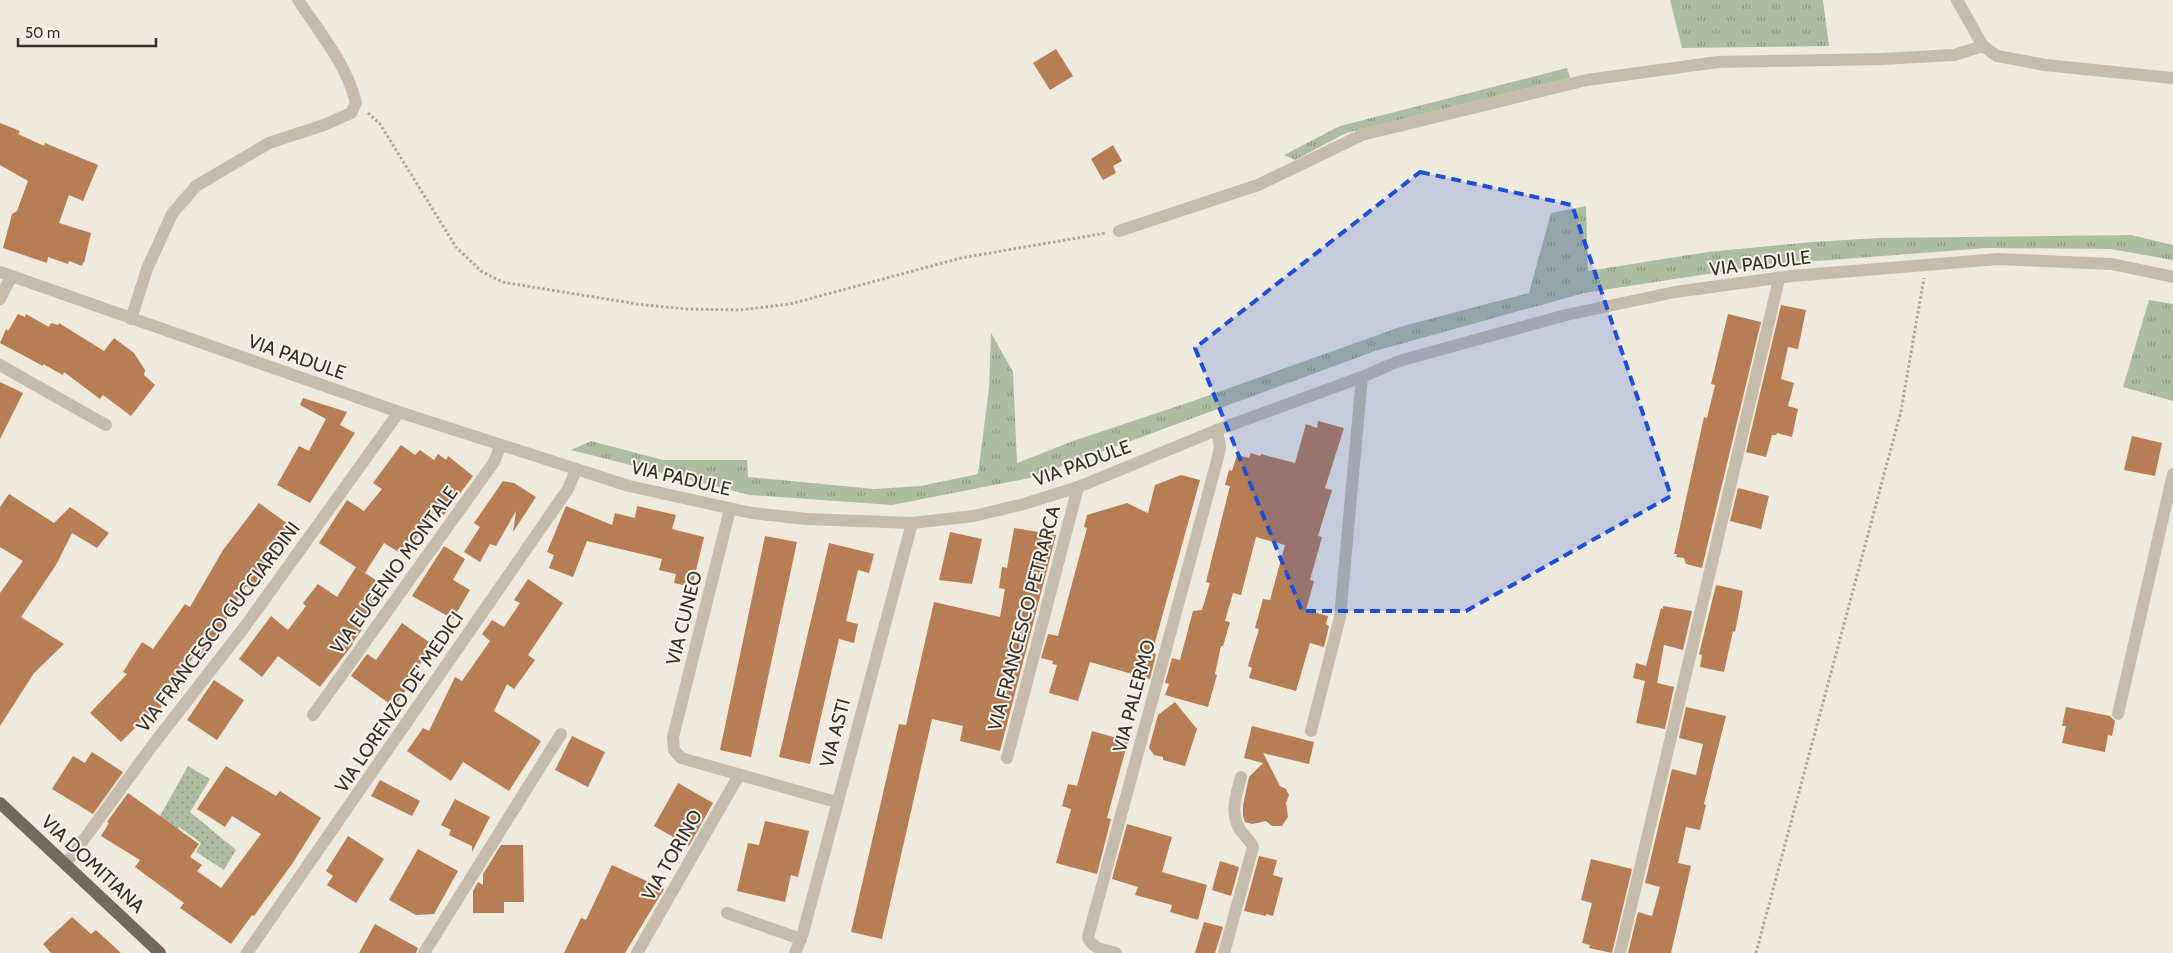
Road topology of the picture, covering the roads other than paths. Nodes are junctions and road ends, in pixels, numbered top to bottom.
1 (298, 0) edge
2 (1957, 0) edge
3 (1983, 46) junction
4 (2173, 78) edge
5 (1119, 231) road end
6 (6, 274) edge
7 (2173, 277) edge
8 (1779, 278) junction
9 (0, 299) edge
10 (131, 319) junction
11 (0, 365) edge
12 (1362, 377) junction
13 (399, 412) junction
14 (106, 425) dead end
15 (1217, 430) junction
16 (501, 445) junction
17 (576, 470) junction
18 (2173, 474) edge
19 (1078, 487) junction
20 (730, 509) junction
21 (912, 524) junction
22 (2118, 714) dead end
23 (313, 715) dead end
24 (1311, 731) dead end
25 (561, 734) dead end
26 (1007, 758) dead end
27 (739, 775) junction
28 (1241, 777) dead end
29 (836, 802) junction
30 (0, 803) edge
31 (66, 864) junction
32 (728, 913) dead end
33 (801, 940) junction
34 (160, 953) edge
35 (247, 953) edge
36 (424, 953) edge
37 (636, 953) edge
38 (795, 953) edge
39 (1116, 953) edge
40 (1224, 953) edge
41 (1620, 953) edge

1 - 10 street
2 - 3 street
3 - 4 street
3 - 5 street
6 - 9 street
6 - 10 street, VIA PADULE
7 - 8 street, VIA PADULE
8 - 12 street, VIA PADULE
8 - 41 street
10 - 13 street, VIA PADULE
11 - 14 street
12 - 15 street, VIA PADULE
12 - 24 street
13 - 16 street, VIA PADULE
13 - 31 street, VIA FRANCESCO GUCCIARDINI
15 - 19 street, VIA PADULE
15 - 39 street, VIA PALERMO
16 - 17 street, VIA PADULE
16 - 23 street, VIA EUGENIO MONTALE
17 - 20 street, VIA PADULE
17 - 35 street, VIA LORENZO DE' MEDICI
18 - 22 street
19 - 21 street, VIA PADULE
19 - 26 street, VIA FRANCESCO PETRARCA
20 - 21 street, VIA PADULE
20 - 27 street, VIA CUNEO
21 - 29 street, VIA ASTI
25 - 36 street
27 - 29 street
27 - 37 street, VIA TORINO
28 - 40 street
29 - 33 street, VIA ASTI
30 - 31 main road, VIA DOMITIANA
31 - 34 main road, VIA DOMITIANA
32 - 33 street
33 - 38 street, VIA ASTI

